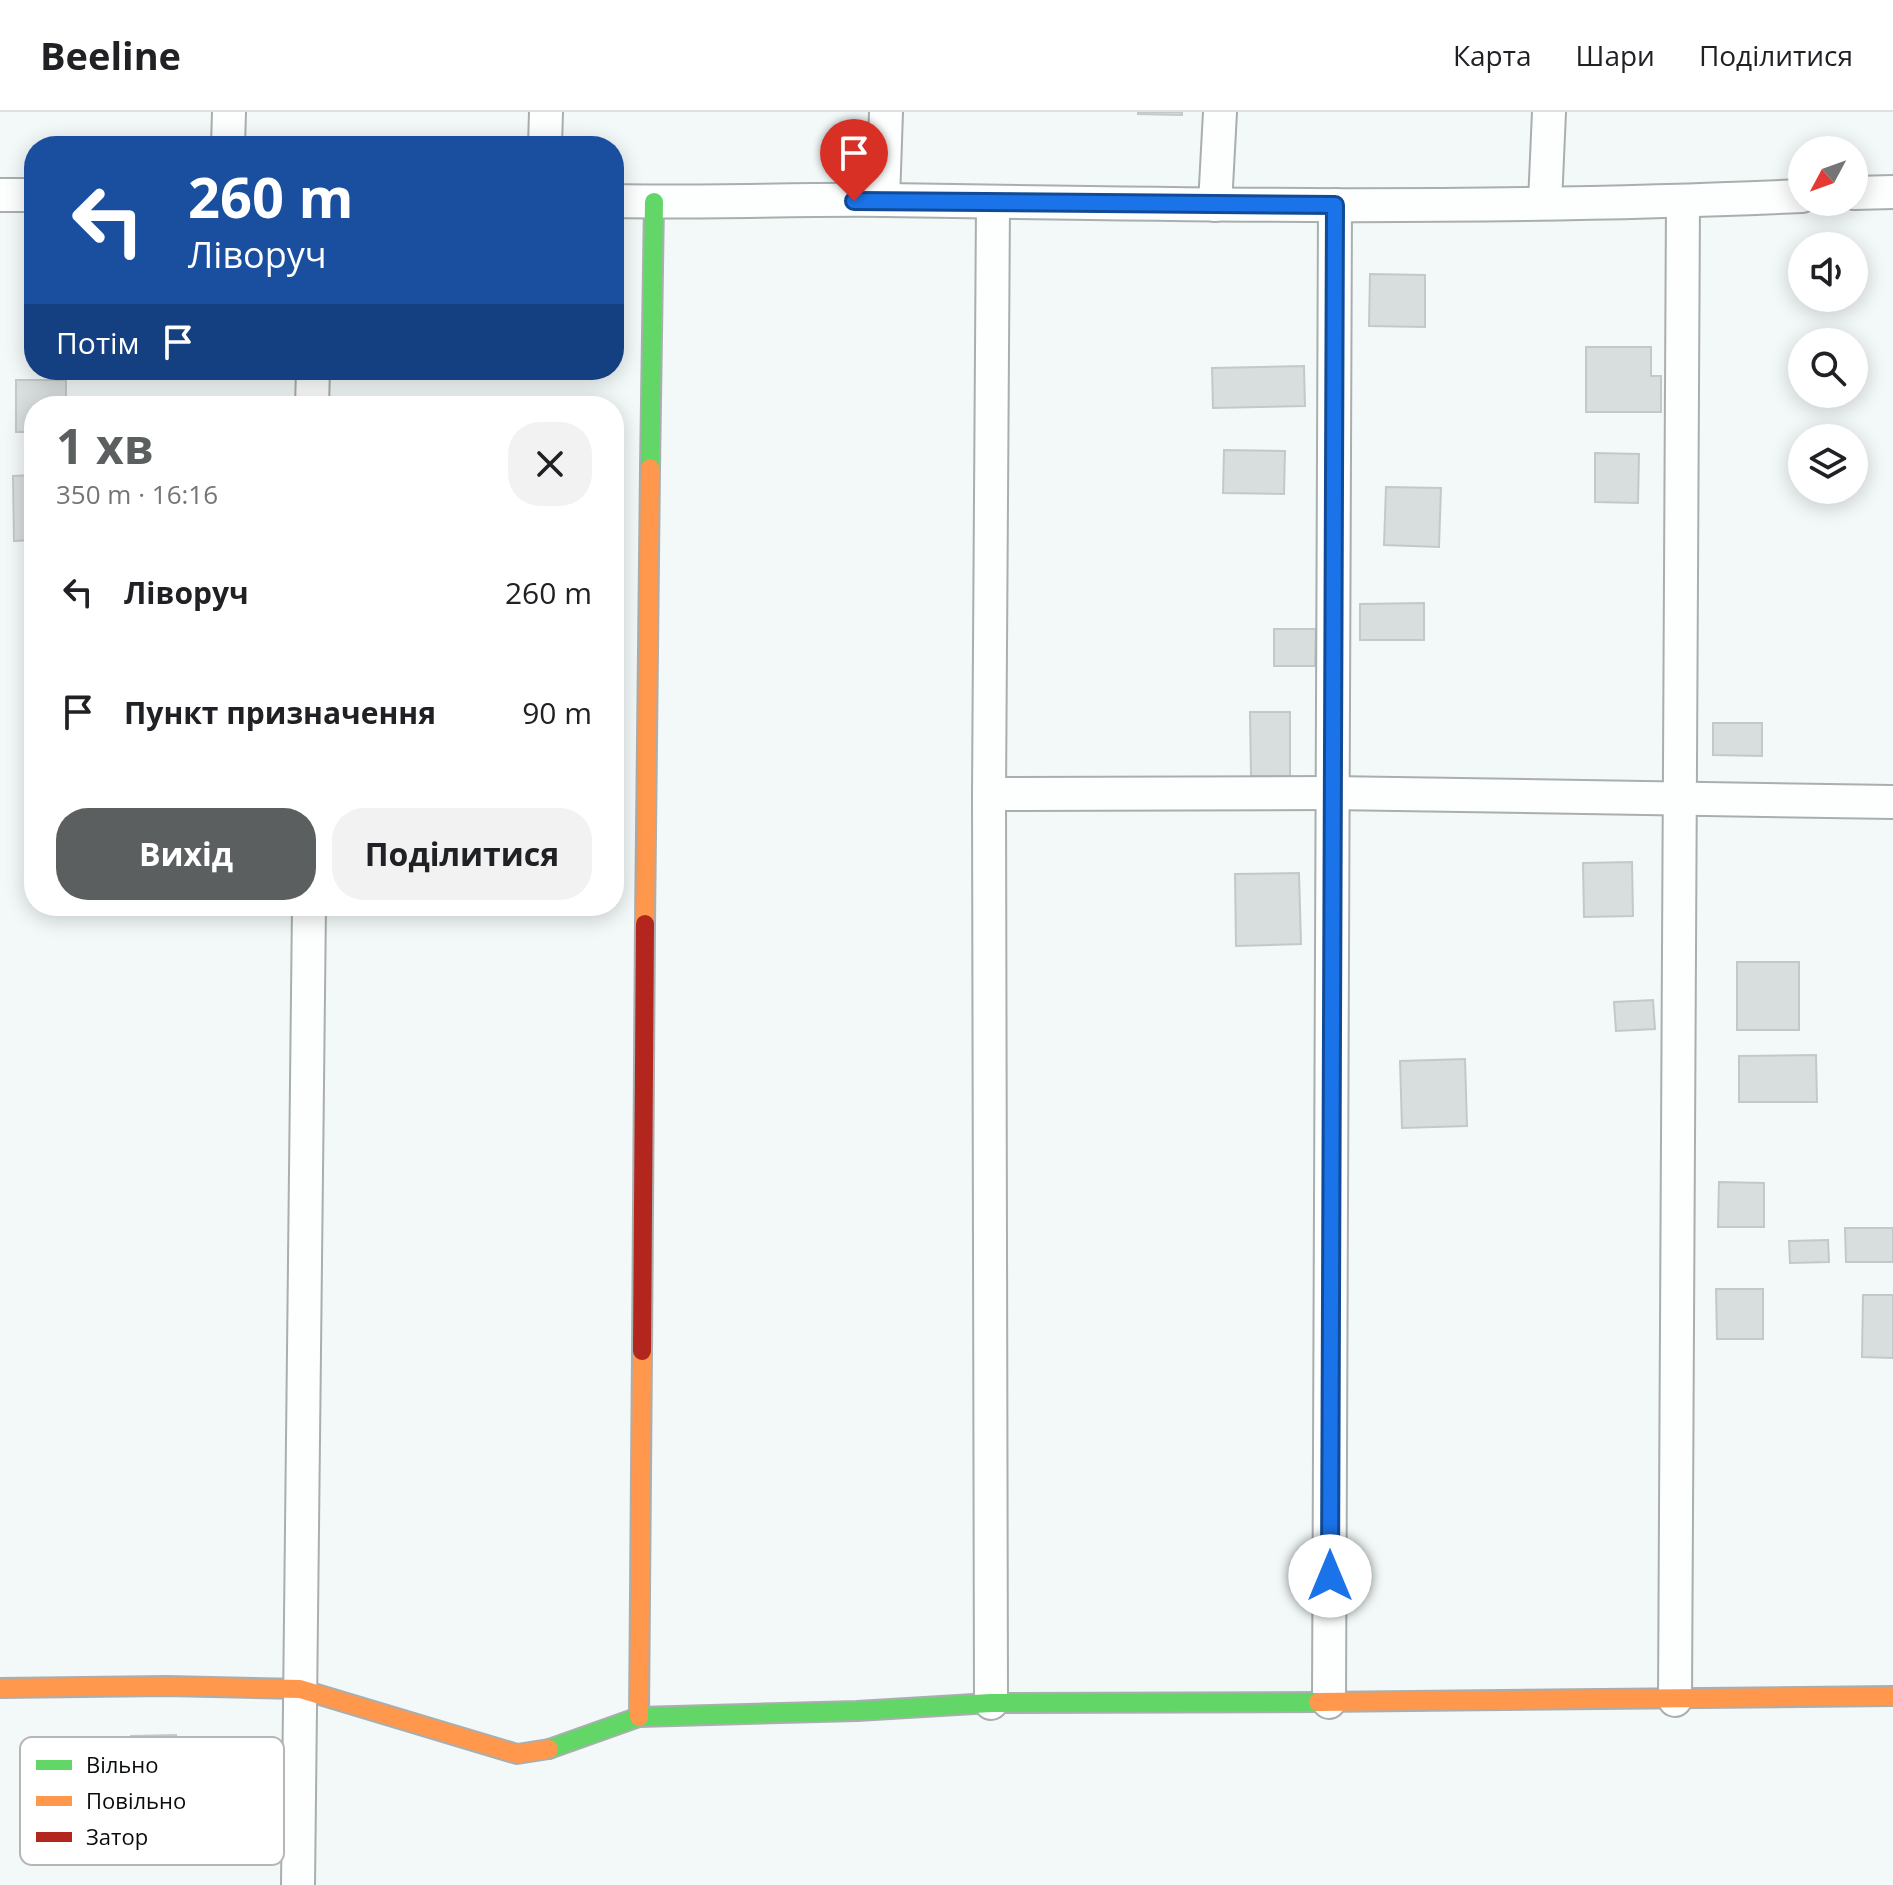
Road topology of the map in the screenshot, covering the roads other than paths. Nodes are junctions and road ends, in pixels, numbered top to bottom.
1 (229, 112) edge
2 (546, 112) edge
3 (886, 112) edge
4 (1220, 112) edge
5 (1549, 112) edge
6 (228, 136) edge
7 (545, 136) edge
8 (1893, 182) edge
9 (1868, 189) edge
10 (0, 195) edge
11 (24, 195) edge
12 (1788, 197) edge
13 (883, 200) junction
14 (624, 201) edge
15 (654, 202) junction
16 (1683, 202) junction
17 (993, 203) junction
18 (1545, 203) junction
19 (1215, 205) junction
20 (1335, 205) junction
21 (1331, 793) junction
22 (989, 794) junction
23 (1679, 798) junction
24 (1893, 802) edge
25 (309, 916) edge
26 (0, 1688) edge
27 (300, 1689) junction
28 (1893, 1696) edge
29 (1675, 1700) junction
30 (1329, 1702) junction
31 (991, 1703) junction
32 (639, 1717) junction
33 (298, 1885) edge

1 - 6 street
2 - 7 street
3 - 13 street
4 - 19 street
5 - 18 street
8 - 9 street
10 - 11 street
12 - 16 street
13 - 15 street
13 - 17 street
14 - 15 street
15 - 32 street
16 - 18 street
16 - 23 street
17 - 19 street
17 - 22 street
18 - 20 street
19 - 20 street
20 - 21 street
21 - 22 street
21 - 23 street
21 - 30 street
22 - 31 street
23 - 24 street
23 - 29 street
25 - 27 street
26 - 27 street
27 - 32 street
27 - 33 street
28 - 29 street
29 - 30 street
30 - 31 street
31 - 32 street

